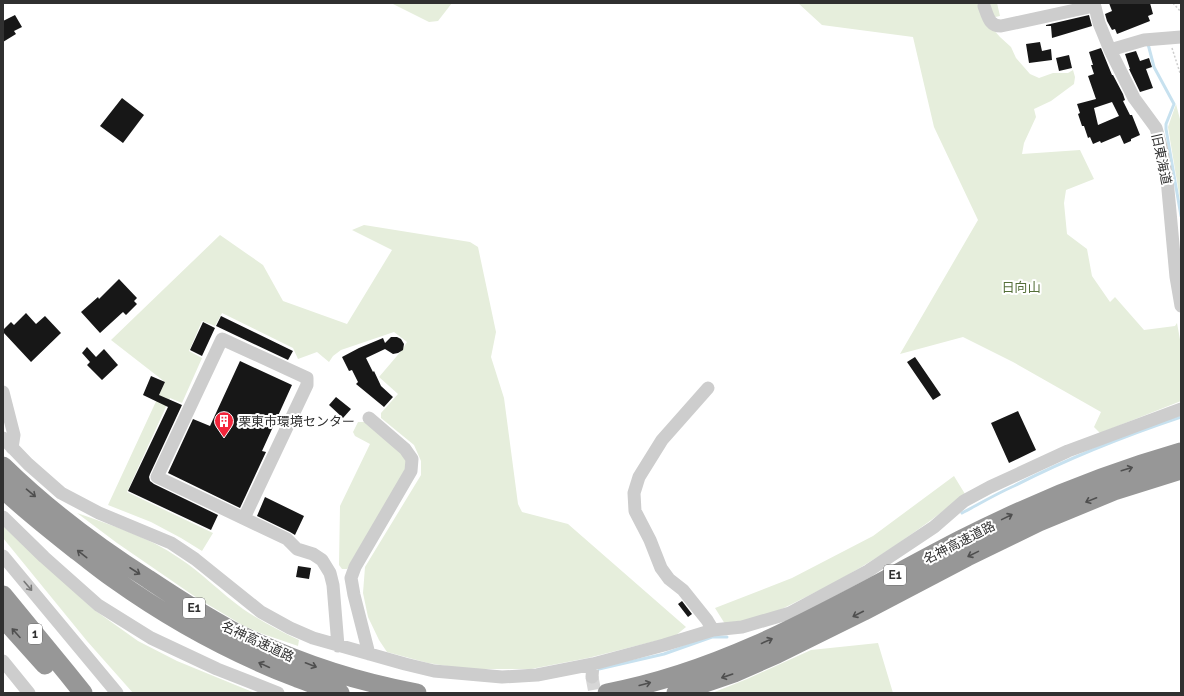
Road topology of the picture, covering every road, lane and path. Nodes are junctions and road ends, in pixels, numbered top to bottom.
1 (1173, 3) edge
2 (1094, 4) edge
3 (984, 6) dead end
4 (1181, 12) edge
5 (1175, 37) edge
6 (1110, 50) junction
7 (1181, 76) edge
8 (1181, 306) edge
9 (708, 388) dead end
10 (3, 392) edge
11 (1181, 409) edge
12 (369, 418) dead end
13 (3, 438) edge
14 (12, 448) junction
15 (1181, 452) edge
16 (3, 466) edge
17 (1181, 470) edge
18 (3, 488) edge
19 (3, 517) edge
20 (244, 518) junction
21 (3, 556) edge
22 (3, 595) edge
23 (3, 618) edge
24 (713, 630) junction
25 (338, 646) junction
26 (369, 654) junction
27 (3, 661) edge
28 (29, 693) edge
29 (70, 693) edge
30 (84, 693) edge
31 (117, 693) edge
32 (278, 693) edge
33 (340, 693) edge
34 (416, 693) edge
35 (607, 693) edge
36 (676, 693) edge

1 - 4 path
2 - 3 street
2 - 6 street, 旧東海道
5 - 6 street
5 - 7 path
6 - 8 street, 旧東海道
9 - 24 street
10 - 14 street
11 - 24 street
12 - 26 street
13 - 14 street
14 - 25 street
35 -> 15 highway, 名神高速道路 / E1
16 -> 34 highway, 名神高速道路 / E1
17 -> 36 highway, 名神高速道路 / E1
33 -> 18 highway, 名神高速道路 / E1
19 - 32 street
20 - 20 street
20 - 25 street
21 -> 31 street
22 - 30 highway, 1
29 -> 23 highway
24 - 26 street
25 - 26 street
27 - 28 street

